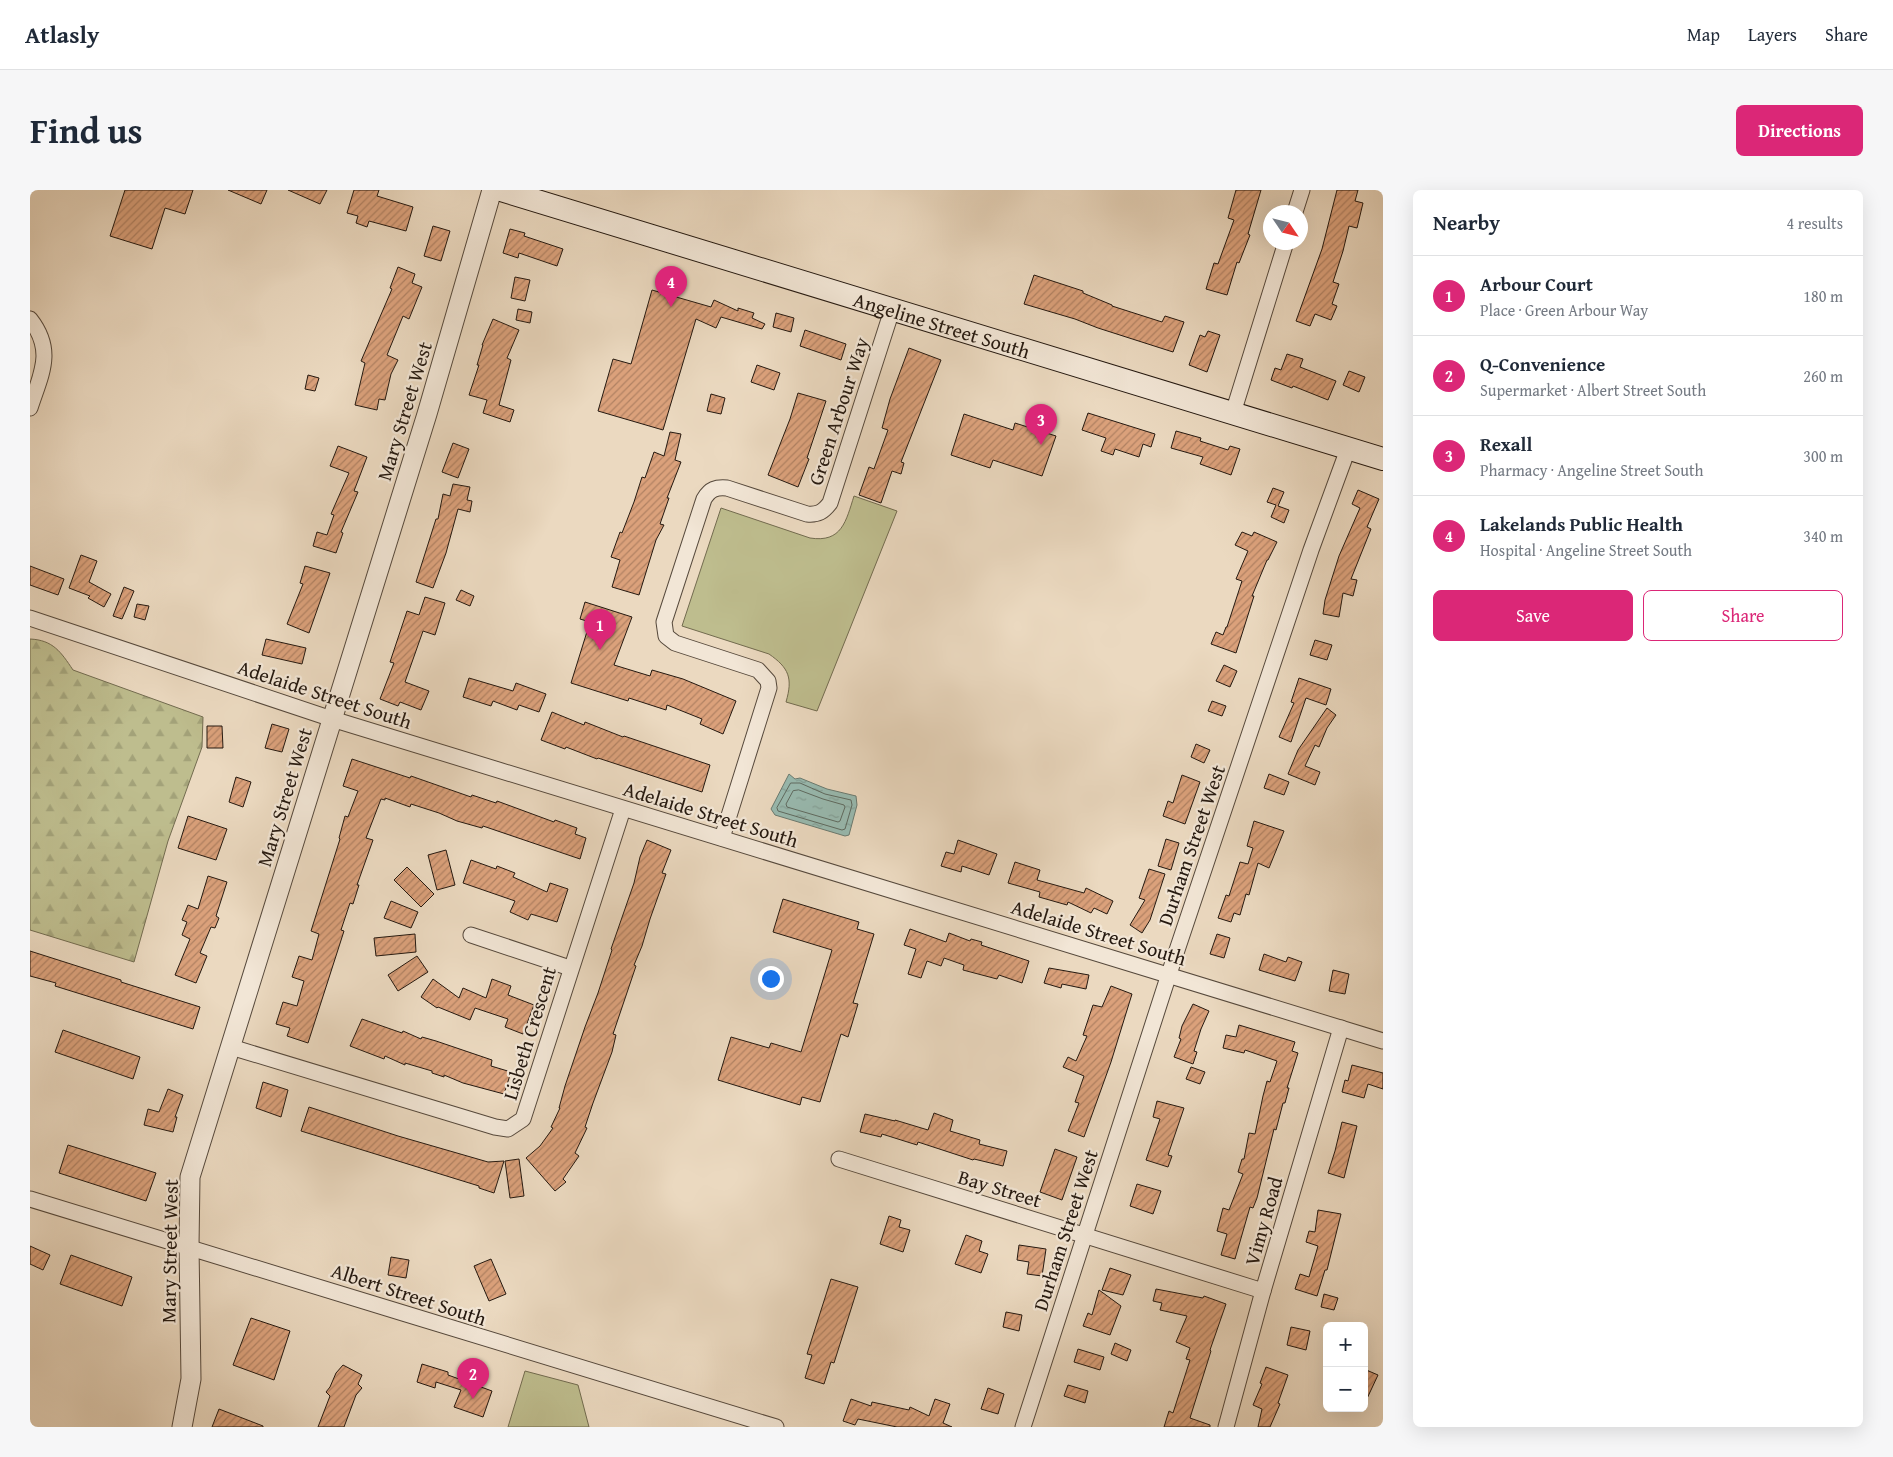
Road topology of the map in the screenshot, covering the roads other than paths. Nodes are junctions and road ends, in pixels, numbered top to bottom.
1 (492, 190) edge
2 (502, 190) edge
3 (1302, 190) edge
4 (1297, 205) edge
5 (1284, 250) edge
6 (892, 310) junction
7 (30, 319) edge
8 (30, 408) edge
9 (1233, 413) junction
10 (1348, 449) junction
11 (1383, 459) edge
12 (30, 618) edge
13 (332, 719) junction
14 (623, 809) junction
15 (722, 838) junction
16 (471, 935) dead end
17 (570, 968) junction
18 (1169, 974) junction
19 (1341, 1028) junction
20 (1383, 1041) edge
21 (231, 1047) junction
22 (839, 1159) dead end
23 (30, 1199) edge
24 (1084, 1235) junction
25 (188, 1246) junction
26 (1263, 1291) junction
27 (182, 1427) edge
28 (776, 1427) edge
29 (1023, 1427) edge
30 (1226, 1427) edge

1 - 13 street, Mary Street West
2 - 6 main road, Angeline Street South
3 - 4 street
5 - 9 street
6 - 9 main road, Angeline Street South
6 - 15 street, Green Arbour Way
7 - 8 street
9 - 10 main road, Angeline Street South
10 - 11 main road, Angeline Street South
10 - 18 street, Durham Street West
12 - 13 street, Adelaide Street South
13 - 14 street, Adelaide Street South
13 - 21 street, Mary Street West
14 - 15 street, Adelaide Street South
14 - 17 street, Lisbeth Crescent
15 - 18 street, Adelaide Street South
16 - 17 street
17 - 21 street, Lisbeth Crescent
18 - 19 street, Adelaide Street South
18 - 24 street, Durham Street West
19 - 20 street, Adelaide Street South
19 - 26 street, Vimy Road
21 - 25 street, Mary Street West
22 - 24 street, Bay Street
23 - 25 street, Albert Street South
24 - 26 street, Bay Street
24 - 29 street, Durham Street West
25 - 27 street, Mary Street West
25 - 28 street, Albert Street South
26 - 30 street, Vimy Road

